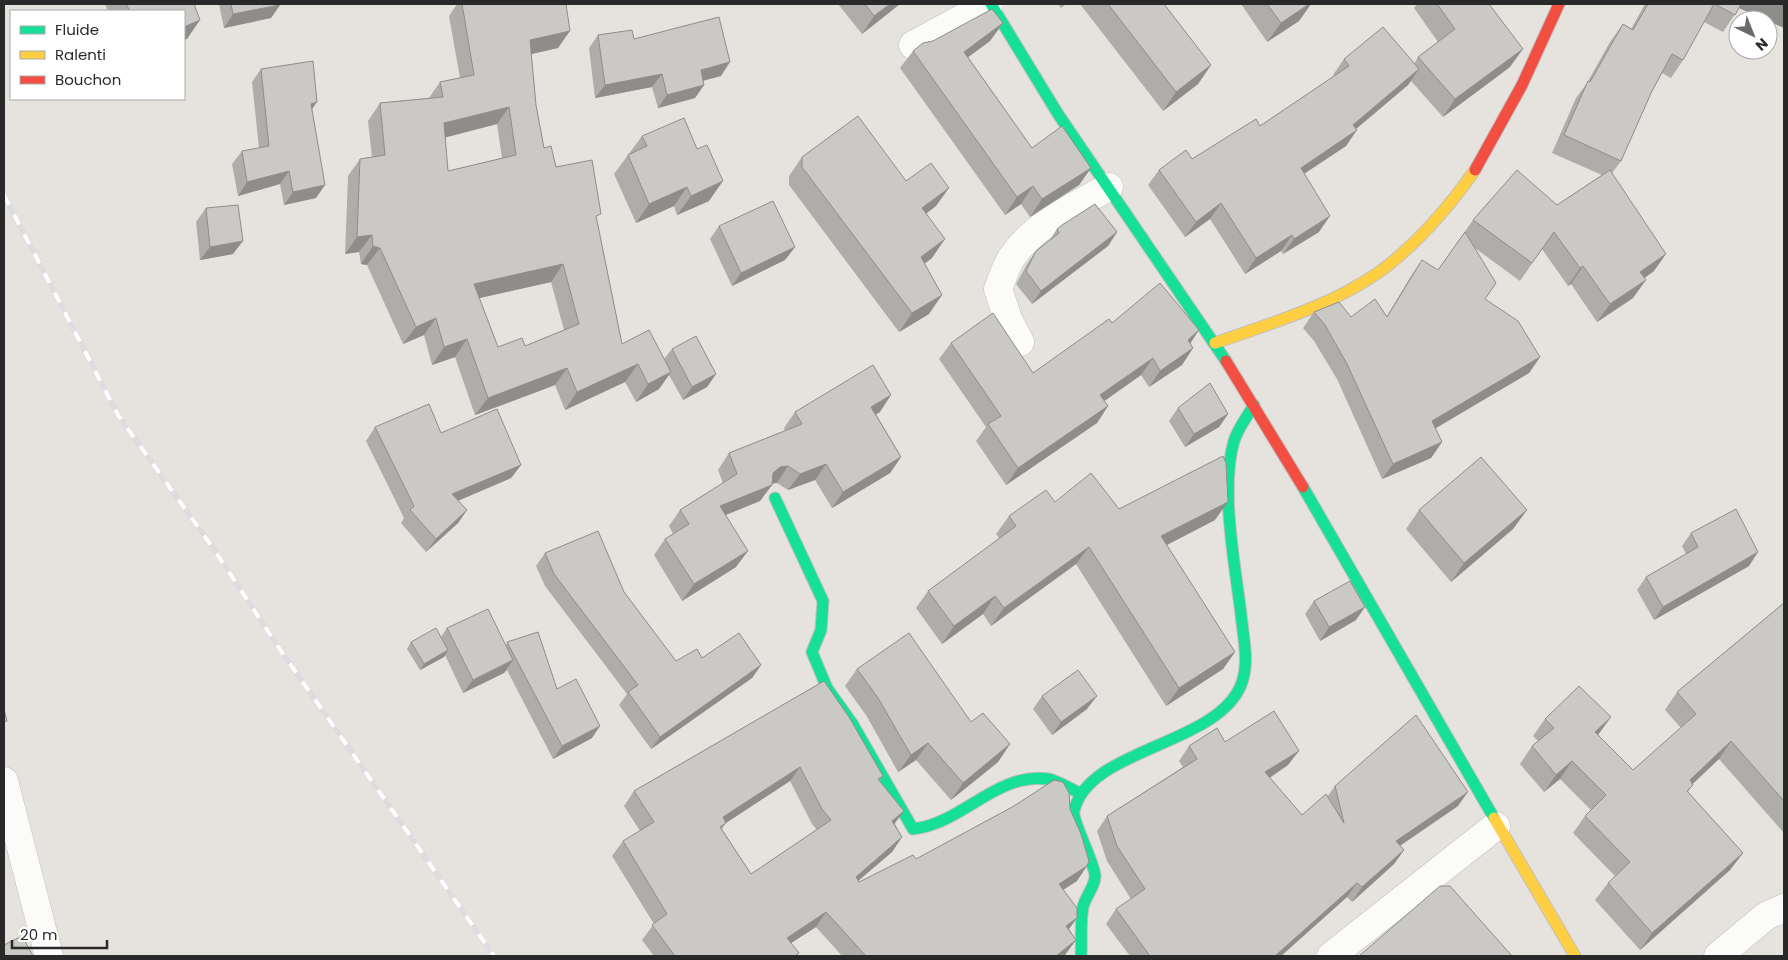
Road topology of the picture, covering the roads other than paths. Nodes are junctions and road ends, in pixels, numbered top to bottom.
1 (990, 4) edge
2 (1559, 4) edge
3 (913, 45) dead end
4 (1109, 187) junction
5 (1020, 342) dead end
6 (1215, 343) junction
7 (1254, 405) junction
8 (775, 498) dead end
9 (4, 781) edge
10 (1080, 793) junction
11 (1496, 826) junction
12 (1784, 908) edge
13 (48, 956) edge
14 (1081, 956) edge
15 (1331, 956) edge
16 (1575, 956) edge
17 (1718, 956) edge

1 - 3 street
1 - 4 street
2 - 6 street
4 - 5 street
4 - 6 street
6 - 7 street
7 - 10 street
7 - 11 street
8 - 10 street
9 - 13 street
10 - 14 street
11 - 15 street
11 - 16 street
12 - 17 street

